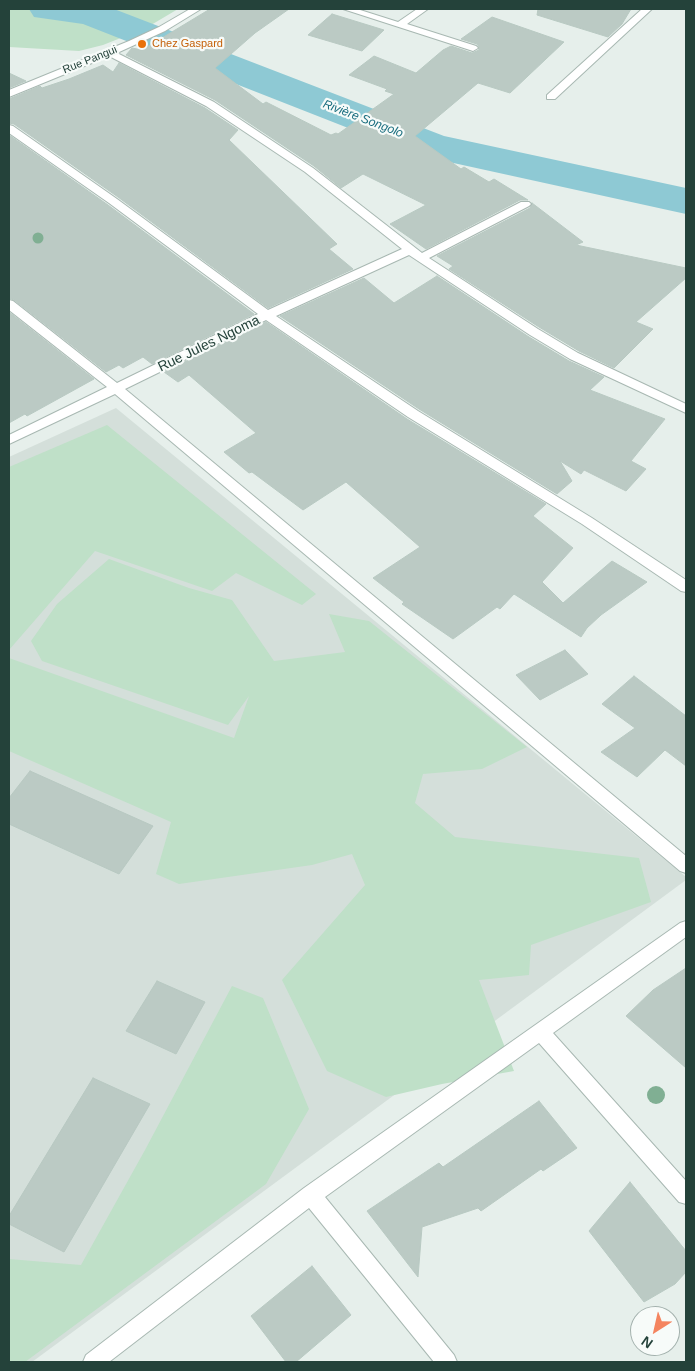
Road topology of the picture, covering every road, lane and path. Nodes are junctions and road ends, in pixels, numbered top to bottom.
1 (196, 9) edge
2 (348, 9) edge
3 (423, 9) edge
4 (647, 9) edge
5 (400, 25) junction
6 (473, 48) dead end
7 (110, 52) junction
8 (9, 94) edge
9 (551, 97) dead end
10 (9, 128) edge
11 (525, 204) dead end
12 (410, 250) junction
13 (422, 257) junction
14 (9, 304) edge
15 (268, 315) junction
16 (117, 389) junction
17 (686, 409) edge
18 (9, 440) edge
19 (686, 587) edge
20 (686, 866) edge
21 (686, 928) edge
22 (541, 1032) junction
23 (311, 1194) junction
24 (686, 1195) edge
25 (93, 1362) edge
26 (447, 1362) edge

1 - 7 street, Rue Pangui
2 - 5 street
3 - 5 street
4 - 9 street
5 - 6 street
7 - 8 street, Rue Pangui
7 - 12 street
10 - 15 street
11 - 13 street
12 - 13 street
12 - 15 street, Rue Jules Ngoma
13 - 17 street
14 - 16 street
15 - 16 street, Rue Jules Ngoma
15 - 19 street
16 - 18 street, Rue Jules Ngoma
16 - 20 street
21 - 22 street
22 - 23 street
22 - 24 street
23 - 25 street
23 - 26 street

